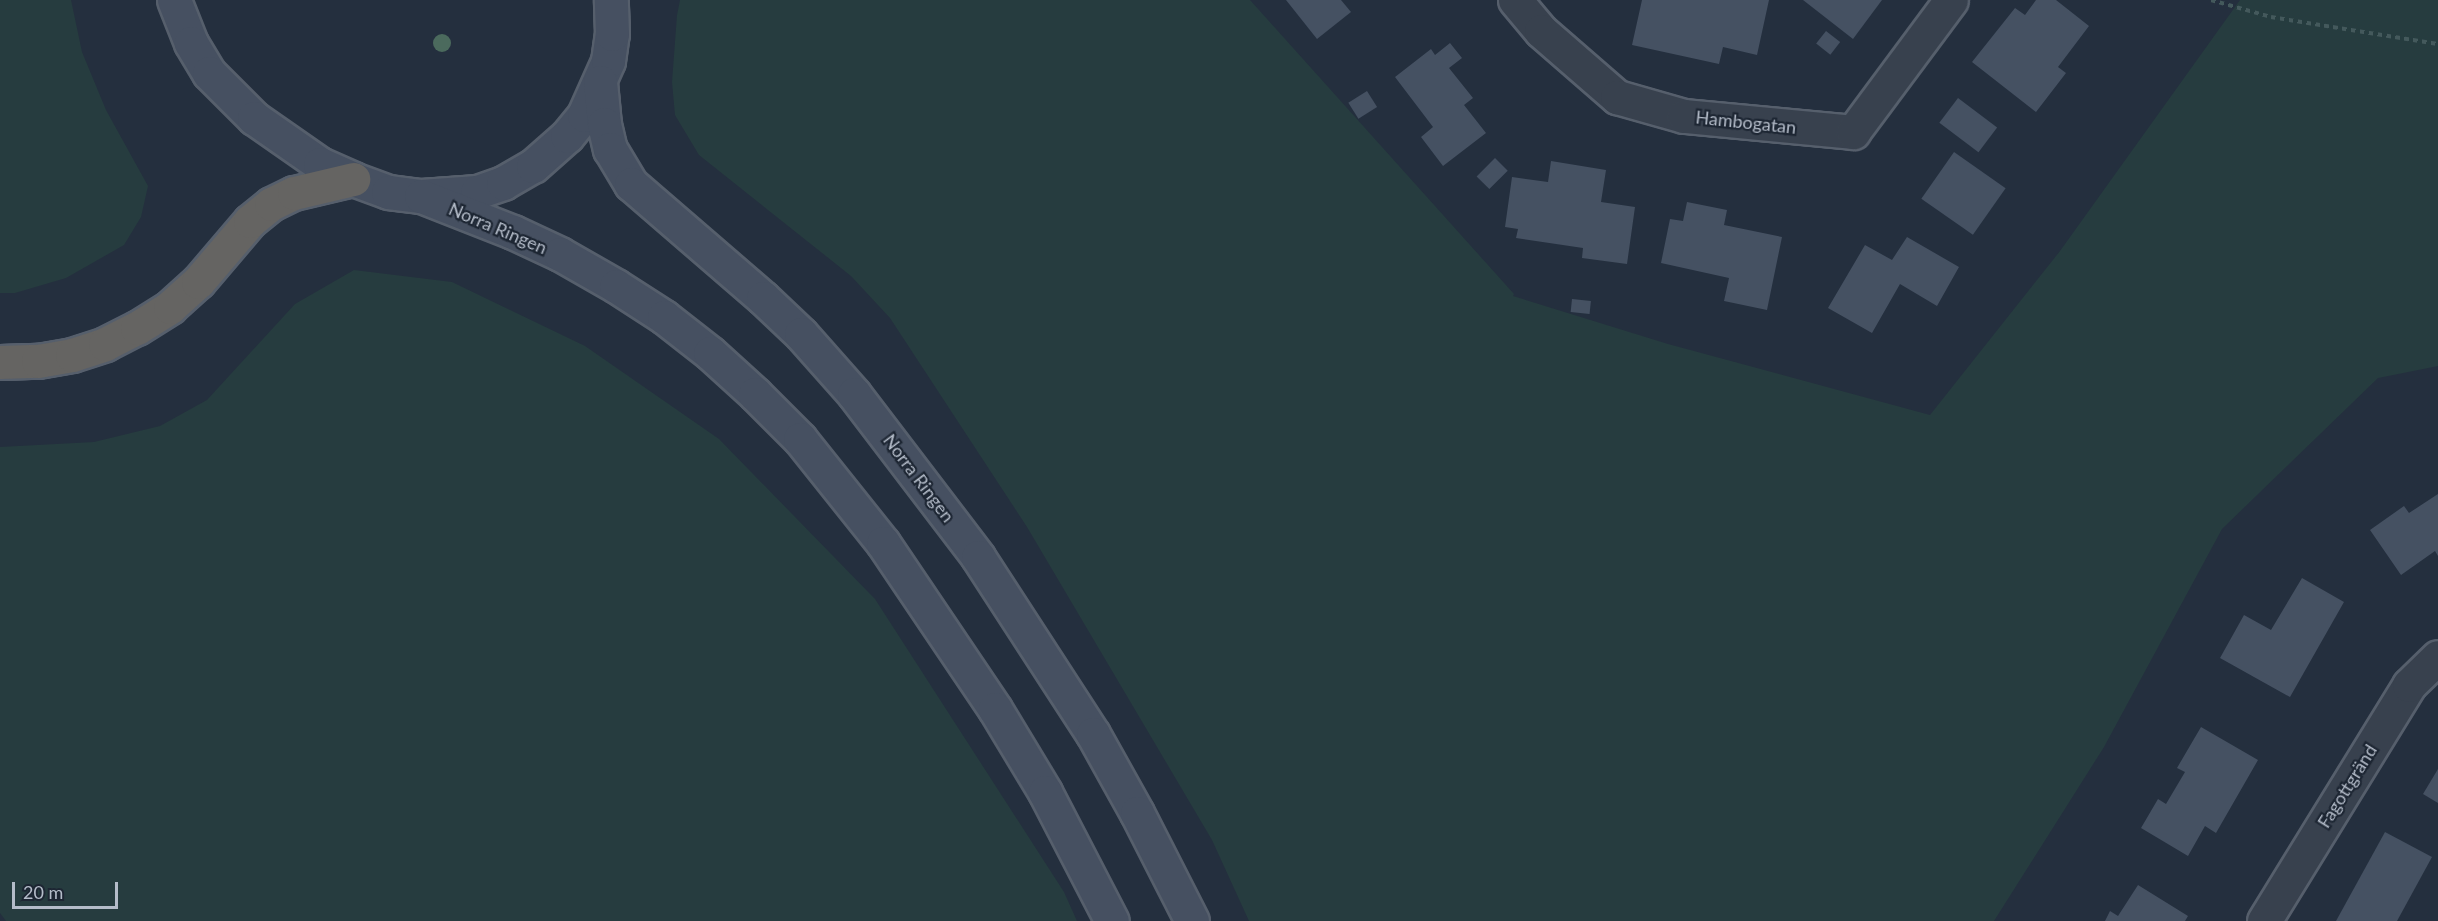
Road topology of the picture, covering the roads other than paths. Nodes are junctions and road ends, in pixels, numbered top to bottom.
1 (174, 0) edge
2 (611, 0) edge
3 (621, 0) edge
4 (1515, 0) edge
5 (1951, 0) edge
6 (612, 34) junction
7 (600, 82) junction
8 (353, 179) junction
9 (421, 196) junction
10 (0, 362) edge
11 (2438, 657) edge
12 (1112, 921) edge
13 (1192, 921) edge
14 (2264, 921) edge

1 - 8 main road
2 - 6 main road
3 - 6 street
4 - 5 street, Hambogatan
6 - 7 main road
7 - 9 main road
7 - 13 main road, Norra Ringen
8 - 9 main road
8 - 10 highway
9 - 12 main road, Norra Ringen
11 - 14 street, Fagottgränd

